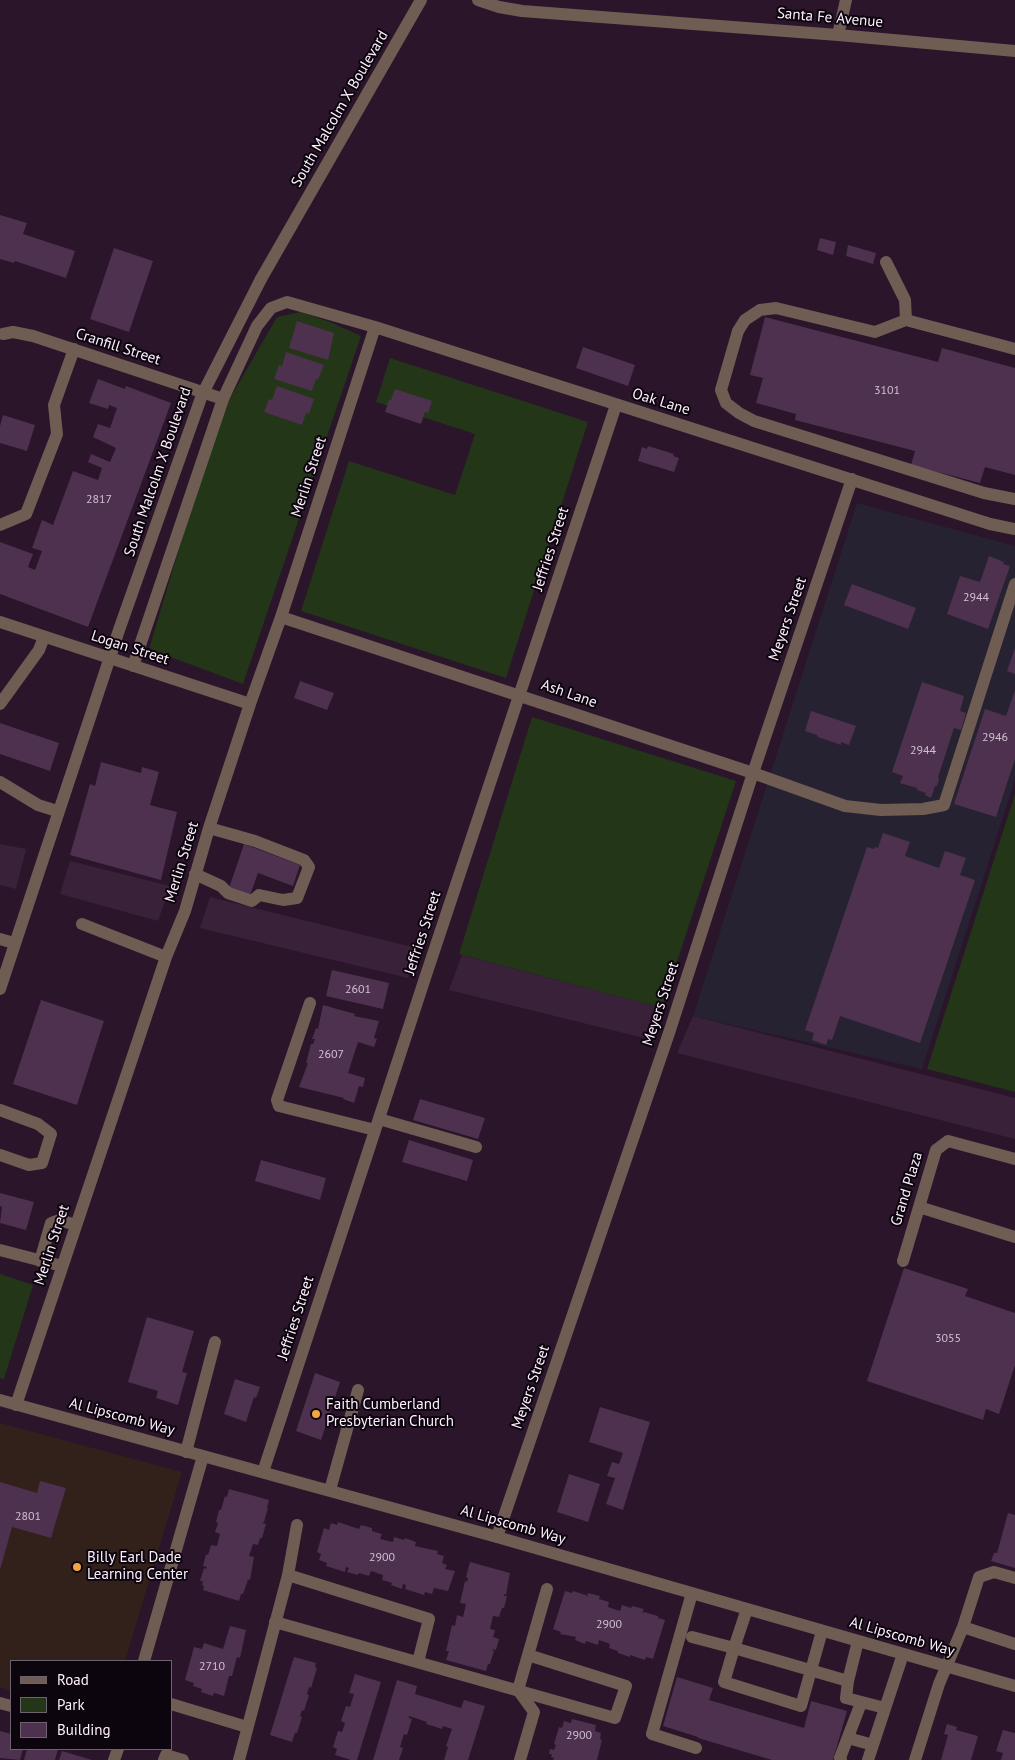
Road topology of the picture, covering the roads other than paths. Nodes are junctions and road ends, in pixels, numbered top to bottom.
1 (421, 0) edge
2 (478, 0) edge
3 (846, 0) edge
4 (524, 6) edge
5 (838, 35) junction
6 (1015, 51) edge
7 (886, 262) dead end
8 (906, 320) junction
9 (376, 327) junction
10 (1, 335) edge
11 (74, 349) junction
12 (1015, 349) edge
13 (223, 399) junction
14 (616, 405) junction
15 (852, 479) junction
16 (1015, 499) edge
17 (0, 526) edge
18 (1015, 529) edge
19 (1015, 584) edge
20 (281, 617) junction
21 (0, 622) edge
22 (44, 637) junction
23 (110, 659) junction
24 (133, 666) junction
25 (520, 694) junction
26 (0, 704) edge
27 (250, 704) junction
28 (753, 773) junction
29 (0, 782) edge
30 (58, 811) junction
31 (209, 828) junction
32 (195, 874) junction
33 (82, 924) dead end
34 (0, 939) edge
35 (14, 943) junction
36 (166, 957) junction
37 (0, 988) edge
38 (310, 1004) dead end
39 (0, 1110) edge
40 (377, 1125) junction
41 (476, 1147) dead end
42 (0, 1155) edge
43 (1015, 1159) edge
44 (919, 1207) junction
45 (76, 1225) junction
46 (1015, 1238) edge
47 (0, 1250) edge
48 (40, 1261) junction
49 (903, 1262) dead end
50 (62, 1266) junction
51 (216, 1342) dead end
52 (358, 1390) dead end
53 (0, 1400) edge
54 (16, 1404) junction
55 (186, 1452) junction
56 (203, 1456) junction
57 (263, 1472) junction
58 (330, 1490) junction
59 (297, 1525) dead end
60 (497, 1537) junction
61 (288, 1575) junction
62 (1015, 1578) edge
63 (547, 1589) dead end
64 (692, 1593) junction
65 (748, 1609) junction
66 (275, 1622) junction
67 (963, 1627) junction
68 (822, 1631) junction
69 (692, 1636) dead end
70 (858, 1641) junction
71 (1015, 1644) edge
72 (734, 1648) junction
73 (903, 1654) junction
74 (528, 1655) junction
75 (144, 1660) edge
76 (418, 1662) junction
77 (947, 1667) junction
78 (812, 1671) junction
79 (848, 1681) junction
80 (1015, 1686) edge
81 (518, 1690) junction
82 (861, 1703) junction
83 (172, 1704) edge
84 (885, 1708) junction
85 (247, 1727) junction
86 (848, 1738) junction
87 (873, 1745) junction
88 (696, 1748) dead end
89 (164, 1760) edge
90 (183, 1760) edge
91 (238, 1760) edge
92 (520, 1760) edge
93 (841, 1760) edge
94 (868, 1760) edge
95 (915, 1760) edge

1 - 23 street, South Malcolm X Boulevard, bridge
2 - 4 street, Santa Fe Avenue
3 - 5 street
4 - 5 street, Santa Fe Avenue
5 - 6 street, Santa Fe Avenue
7 - 8 street
8 - 12 street
8 - 16 street
9 - 13 street, Oak Lane
9 - 14 street, Oak Lane
9 - 20 street, Merlin Street
10 - 11 street, Cranfill Street
11 - 13 street, Cranfill Street
11 - 17 street
13 - 24 street
14 - 15 street, Oak Lane
14 - 25 street, Jeffries Street
15 - 18 street, Oak Lane
15 - 28 street, Meyers Street
19 - 28 street, Ash Lane
20 - 25 street, Ash Lane
20 - 27 street, Merlin Street
21 - 22 street, Logan Street
22 - 23 street, Logan Street
22 - 26 street
23 - 24 street, Logan Street
23 - 30 street, South Malcolm X Boulevard
24 - 27 street, Logan Street
25 - 28 street, Ash Lane
25 - 40 street, Jeffries Street
27 - 31 street, Merlin Street
28 - 60 street, Meyers Street
29 - 30 street
30 - 35 street, South Malcolm X Boulevard
31 - 32 street, Merlin Street
31 - 32 street
32 - 36 street, Merlin Street
33 - 36 street
34 - 35 street
35 - 37 street, South Malcolm X Boulevard
36 - 45 street, Merlin Street
38 - 40 street
39 - 42 street
40 - 41 street
40 - 57 street, Jeffries Street
43 - 44 street, Grand Plaza
44 - 46 street
44 - 49 street, Grand Plaza
45 - 48 street
45 - 50 street, Merlin Street
47 - 48 street
48 - 50 street
50 - 54 street, Merlin Street
51 - 55 street
52 - 58 street
53 - 54 street, Al Lipscomb Way
54 - 55 street, Al Lipscomb Way
55 - 56 street, Al Lipscomb Way
56 - 57 street, Al Lipscomb Way
56 - 75 street
57 - 58 street, Al Lipscomb Way
58 - 60 street, Al Lipscomb Way
59 - 61 street
60 - 64 street, Al Lipscomb Way
61 - 66 street
61 - 76 street
62 - 67 street
63 - 74 street
64 - 65 street, Al Lipscomb Way
64 - 88 street
65 - 68 street, Al Lipscomb Way
65 - 72 street
66 - 76 street
66 - 85 street
67 - 71 street
67 - 77 street
68 - 70 street, Al Lipscomb Way
68 - 78 street
69 - 72 street
70 - 73 street, Al Lipscomb Way
70 - 79 street
72 - 78 street
72 - 78 street
73 - 77 street, Al Lipscomb Way
73 - 84 street
74 - 81 street
74 - 81 street
76 - 81 street
77 - 80 street, Al Lipscomb Way
77 - 95 street
78 - 79 street
79 - 82 street
81 - 92 street
82 - 84 street
82 - 86 street
83 - 85 street
84 - 87 street
85 - 91 street
86 - 87 street
86 - 93 street
87 - 94 street
89 - 90 street

